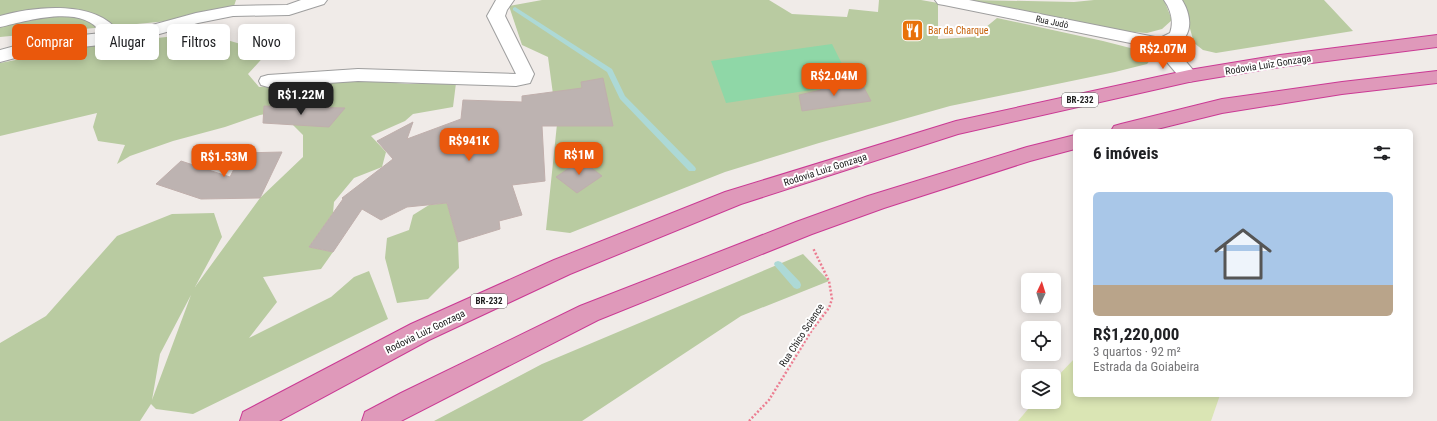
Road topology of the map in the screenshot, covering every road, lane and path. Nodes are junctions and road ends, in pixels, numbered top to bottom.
1 (318, 0) edge
2 (505, 0) edge
3 (944, 0) edge
4 (1173, 0) edge
5 (0, 22) edge
6 (108, 24) edge
7 (159, 28) edge
8 (95, 39) edge
9 (1437, 41) edge
10 (1161, 44) junction
11 (0, 56) edge
12 (1189, 76) junction
13 (1437, 77) edge
14 (268, 81) dead end
15 (1129, 129) edge
16 (1073, 142) edge
17 (804, 228) junction
18 (253, 421) edge
19 (375, 421) edge
20 (749, 421) edge

1 - 7 street
2 - 14 street
3 - 10 street, Rua Judô
4 - 10 street
5 - 6 street
8 - 11 street
9 - 12 highway, Rodovia Luiz Gonzaga / BR-232
10 - 12 street
12 - 18 highway, Rodovia Luiz Gonzaga / BR-232
13 - 15 highway
16 - 17 highway
17 - 19 highway
17 - 20 path, Rua Chico Science

